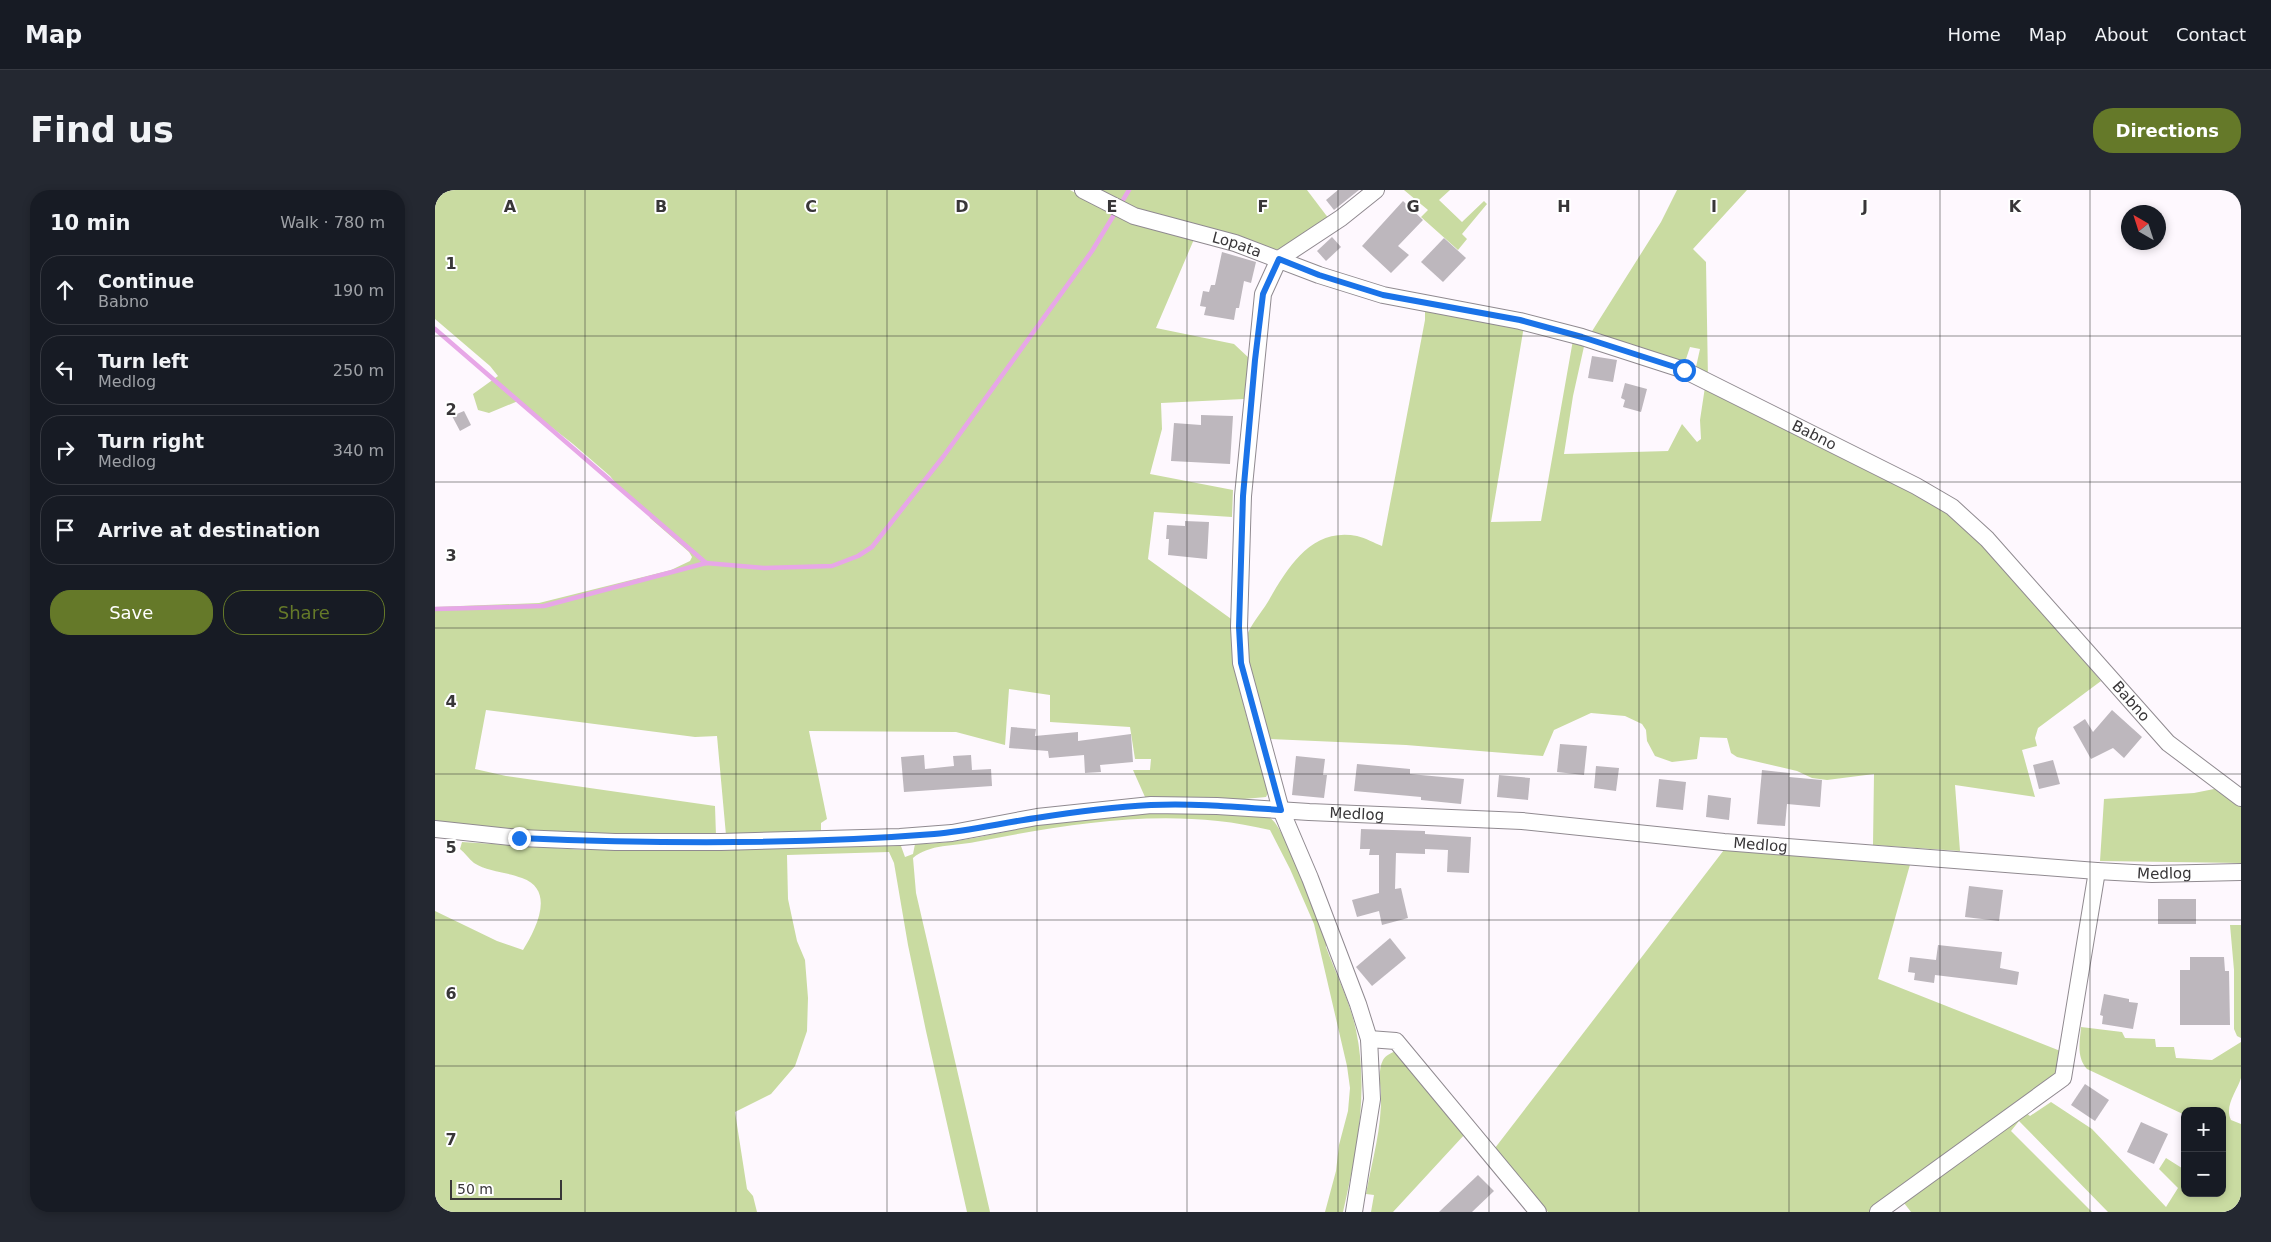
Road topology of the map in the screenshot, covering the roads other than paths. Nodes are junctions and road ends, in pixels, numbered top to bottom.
1 (1083, 190) edge
2 (1376, 190) edge
3 (1279, 259) junction
4 (2241, 798) edge
5 (1281, 810) junction
6 (435, 829) edge
7 (2097, 871) junction
8 (2241, 872) edge
9 (1369, 1039) junction
10 (1354, 1212) edge
11 (1538, 1212) edge
12 (1878, 1212) edge

1 - 3 street, Lopata
2 - 3 street, Lopata
3 - 4 street, Babno
3 - 5 street
5 - 6 street, Medlog
5 - 7 street, Medlog
5 - 9 street
7 - 8 street, Medlog
7 - 12 street
9 - 10 street
9 - 11 street

